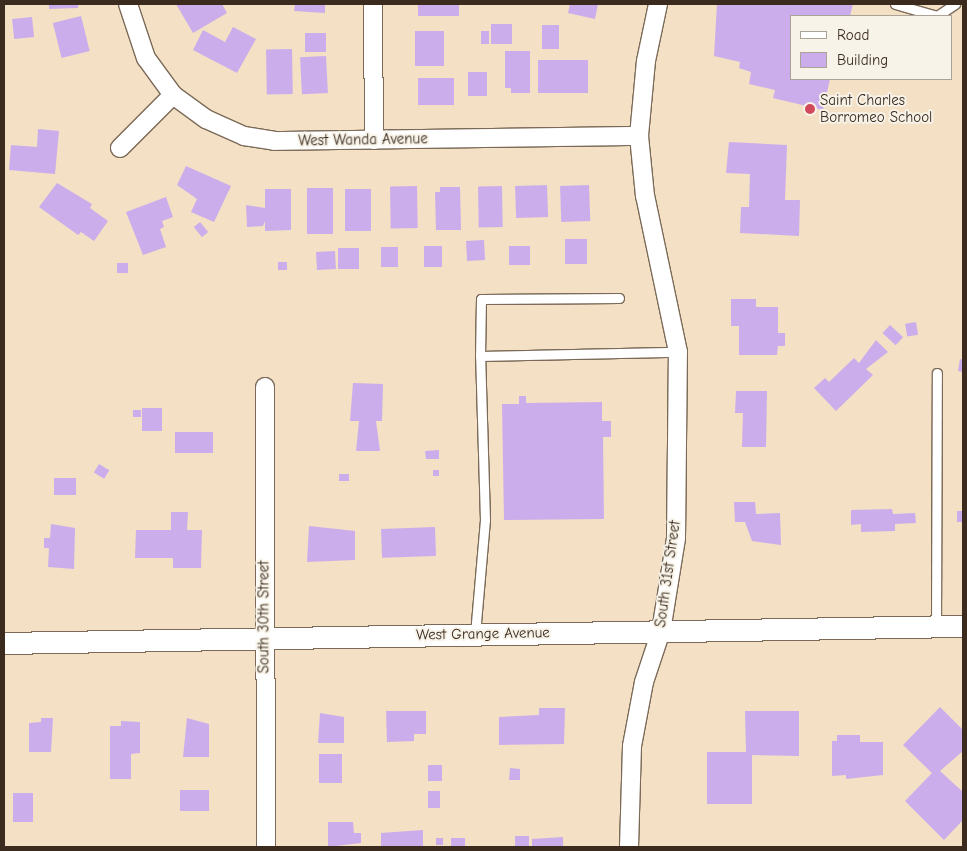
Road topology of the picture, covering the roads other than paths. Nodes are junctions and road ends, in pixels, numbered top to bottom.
1 (128, 4) edge
2 (373, 4) edge
3 (658, 4) edge
4 (895, 4) edge
5 (955, 4) edge
6 (905, 6) edge
7 (934, 15) edge
8 (938, 15) edge
9 (173, 95) junction
10 (639, 136) junction
11 (374, 140) junction
12 (120, 148) dead end
13 (619, 298) dead end
14 (678, 352) junction
15 (480, 356) junction
16 (937, 373) dead end
17 (265, 387) dead end
18 (963, 626) edge
19 (936, 627) junction
20 (661, 631) junction
21 (475, 634) junction
22 (264, 638) junction
23 (4, 643) edge
24 (266, 847) edge
25 (629, 847) edge

1 - 9 street, West Wanda Avenue
2 - 11 street
3 - 10 street, South 31st Street
4 - 6 lane
5 - 8 lane
6 - 7 lane
9 - 11 street, West Wanda Avenue
9 - 12 street
10 - 11 street, West Wanda Avenue
10 - 14 street, South 31st Street
13 - 15 lane
14 - 15 lane
14 - 20 street, South 31st Street
15 - 21 lane
16 - 19 lane
17 - 22 street, South 30th Street
18 - 19 street, West Grange Avenue
19 - 20 street, West Grange Avenue
20 - 21 street, West Grange Avenue
20 - 25 street, South 31st Street
21 - 22 street, West Grange Avenue
22 - 23 street, West Grange Avenue
22 - 24 street, South 30th Street

